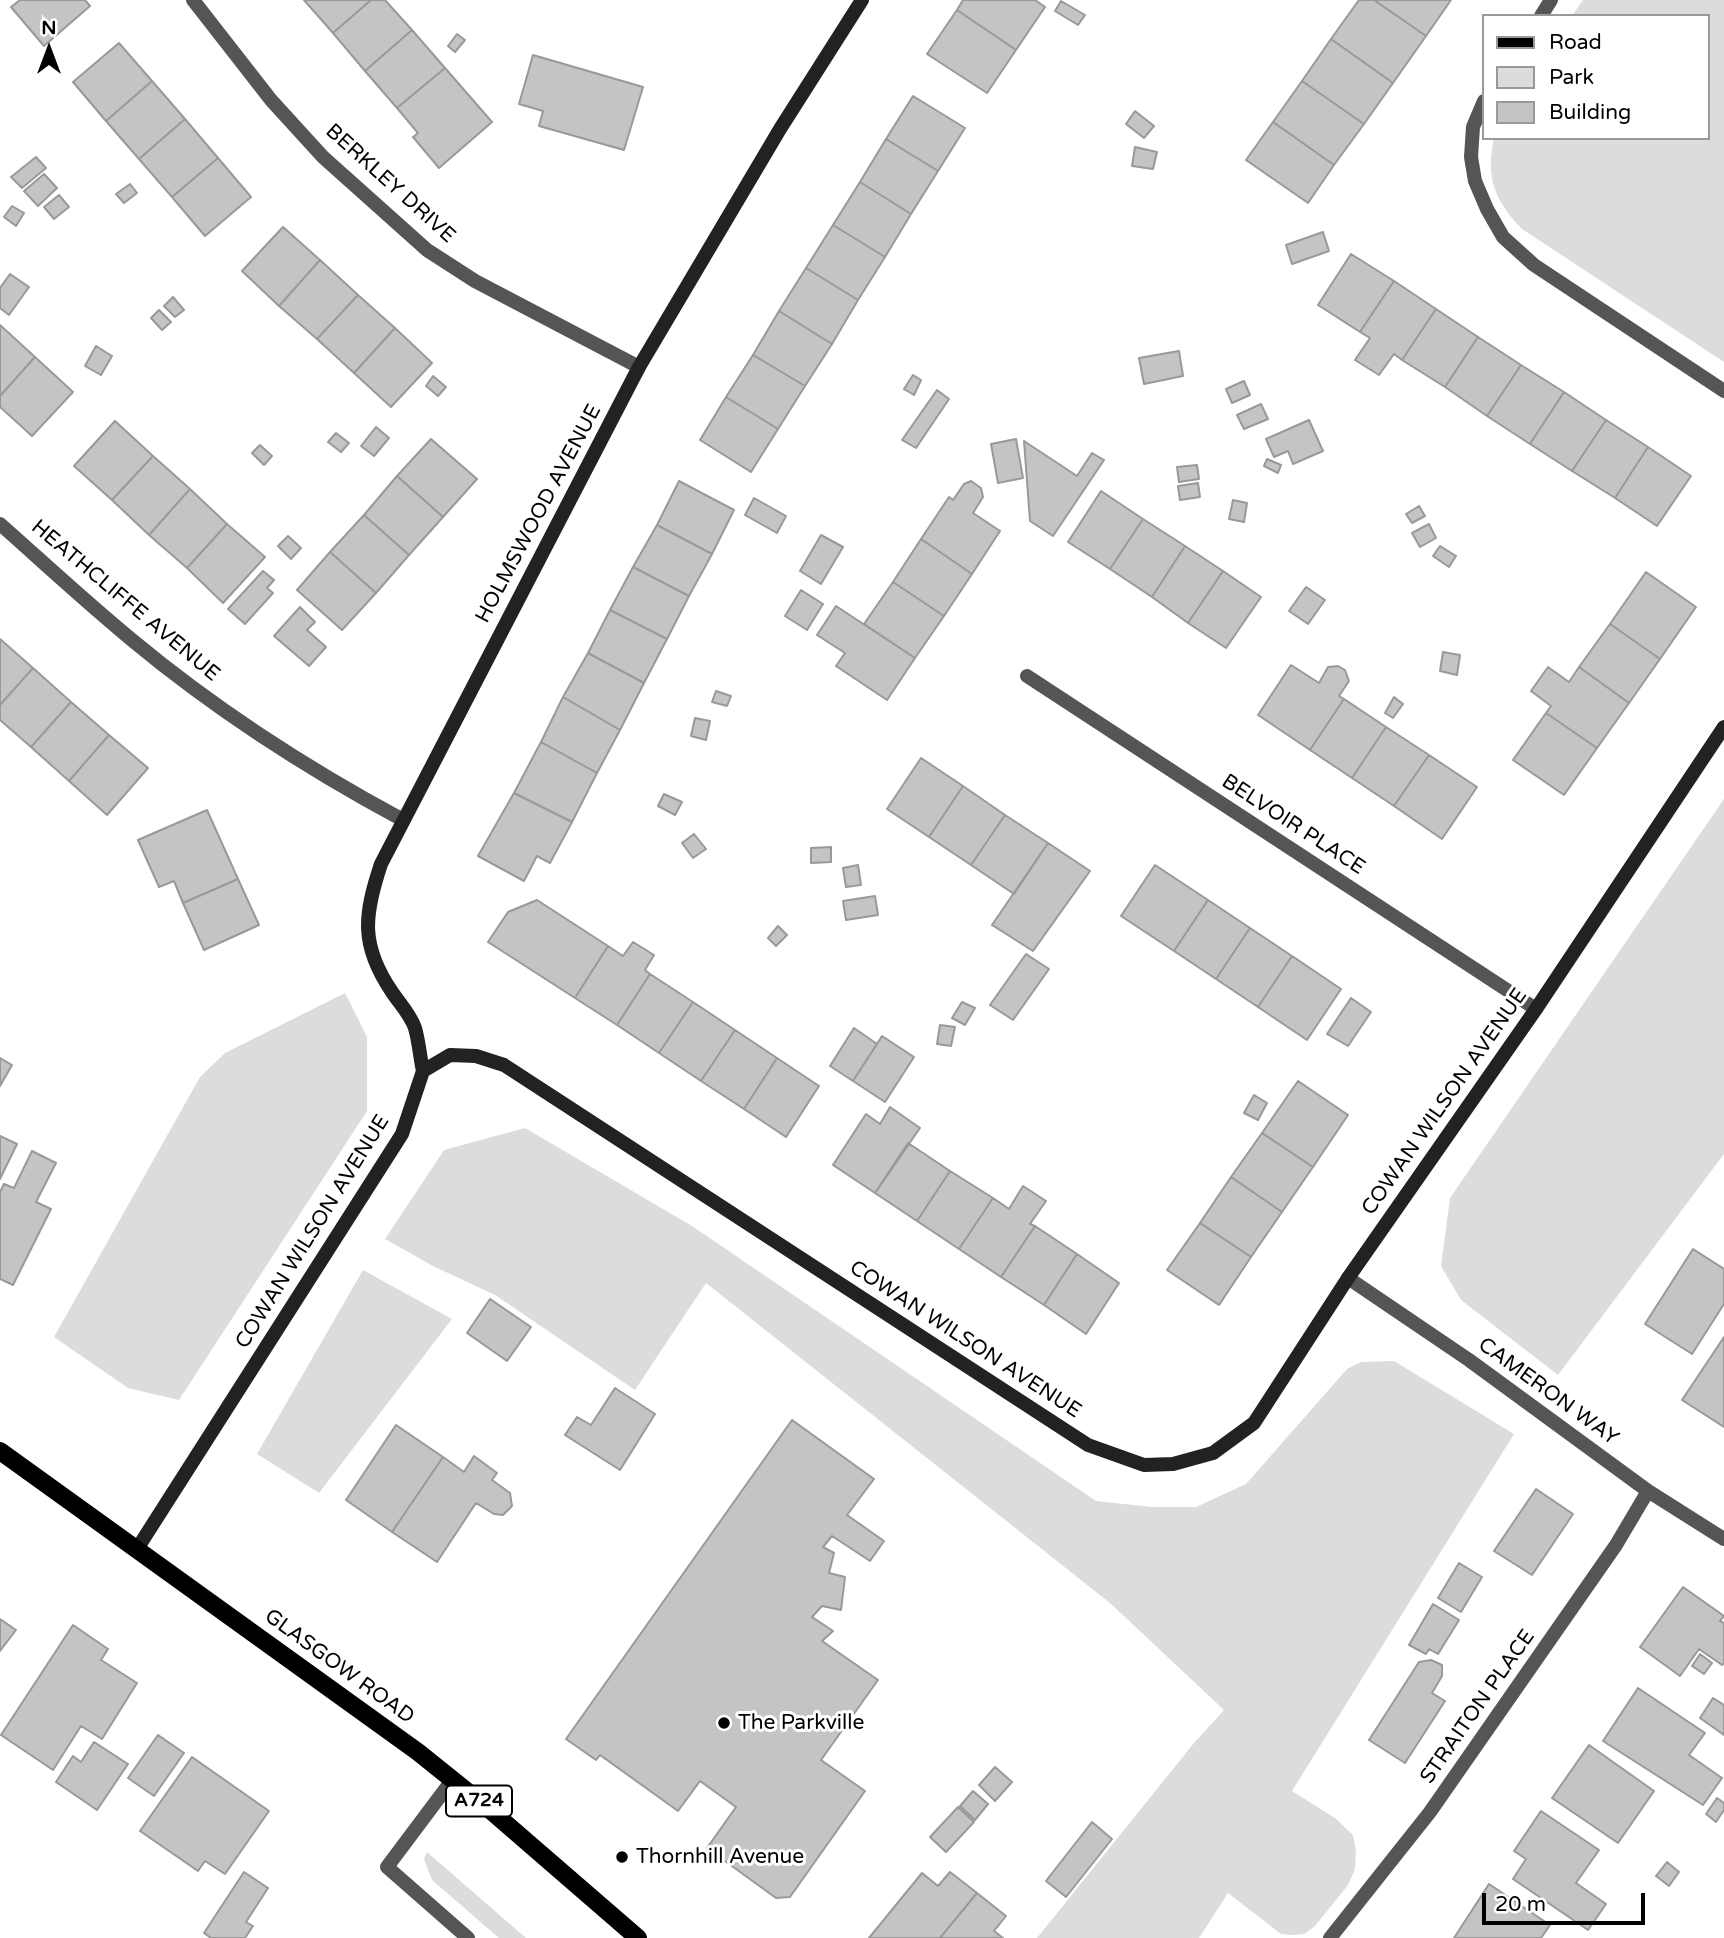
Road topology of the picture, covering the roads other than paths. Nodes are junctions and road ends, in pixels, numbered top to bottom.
1 (193, 0) edge
2 (862, 0) edge
3 (1482, 106) edge
4 (639, 367) junction
5 (1724, 391) edge
6 (0, 524) edge
7 (1027, 676) dead end
8 (1724, 727) edge
9 (402, 820) junction
10 (1536, 1009) junction
11 (423, 1071) junction
12 (1348, 1278) junction
13 (0, 1451) edge
14 (1648, 1491) junction
15 (1724, 1539) edge
16 (137, 1549) junction
17 (453, 1779) junction
18 (468, 1938) edge
19 (638, 1938) edge
20 (1330, 1938) edge

1 - 4 street, BERKLEY DRIVE
2 - 4 street, HOLMSWOOD AVENUE
3 - 5 street
4 - 9 street, HOLMSWOOD AVENUE
6 - 9 street, HEATHCLIFFE AVENUE
7 - 10 street, BELVOIR PLACE
8 - 10 street, COWAN WILSON AVENUE
9 - 11 street, HOLMSWOOD AVENUE
10 - 12 street, COWAN WILSON AVENUE
11 - 12 street, COWAN WILSON AVENUE
11 - 16 street, COWAN WILSON AVENUE
12 - 14 street, CAMERON WAY
13 - 16 main road, GLASGOW ROAD / A724
14 - 15 street, CAMERON WAY
14 - 20 street, STRAITON PLACE
16 - 17 main road, GLASGOW ROAD / A724
17 - 18 street
17 - 19 main road, GLASGOW ROAD / A724

